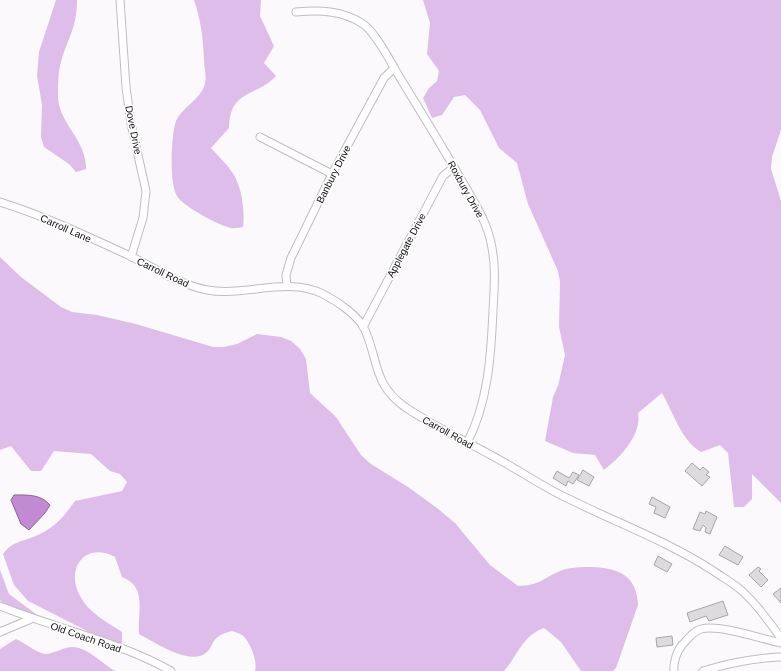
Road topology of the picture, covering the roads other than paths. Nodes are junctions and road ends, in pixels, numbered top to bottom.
1 (120, 0) edge
2 (296, 12) dead end
3 (394, 68) junction
4 (260, 138) dead end
5 (454, 167) junction
6 (332, 174) junction
7 (0, 202) edge
8 (131, 257) junction
9 (287, 285) junction
10 (363, 327) junction
11 (467, 443) junction
12 (0, 606) edge
13 (31, 619) junction
14 (0, 632) edge
15 (781, 638) edge
16 (781, 643) edge
17 (781, 657) edge
18 (171, 671) edge
19 (674, 671) edge
20 (703, 671) edge

1 - 8 street, Dove Drive
2 - 3 street, Roxbury Drive
3 - 5 street, Roxbury Drive
3 - 6 street, Banbury Drive
4 - 6 street
5 - 10 street, Applegate Drive
5 - 11 street, Roxbury Drive
6 - 9 street, Banbury Drive
7 - 8 street, Carroll Lane
8 - 9 street, Carroll Road
9 - 10 street, Carroll Road
10 - 11 street, Carroll Road
11 - 15 street, Carroll Road
12 - 13 street, Old Coach Road
13 - 14 street
13 - 18 street, Old Coach Road
16 - 19 street
17 - 20 street

